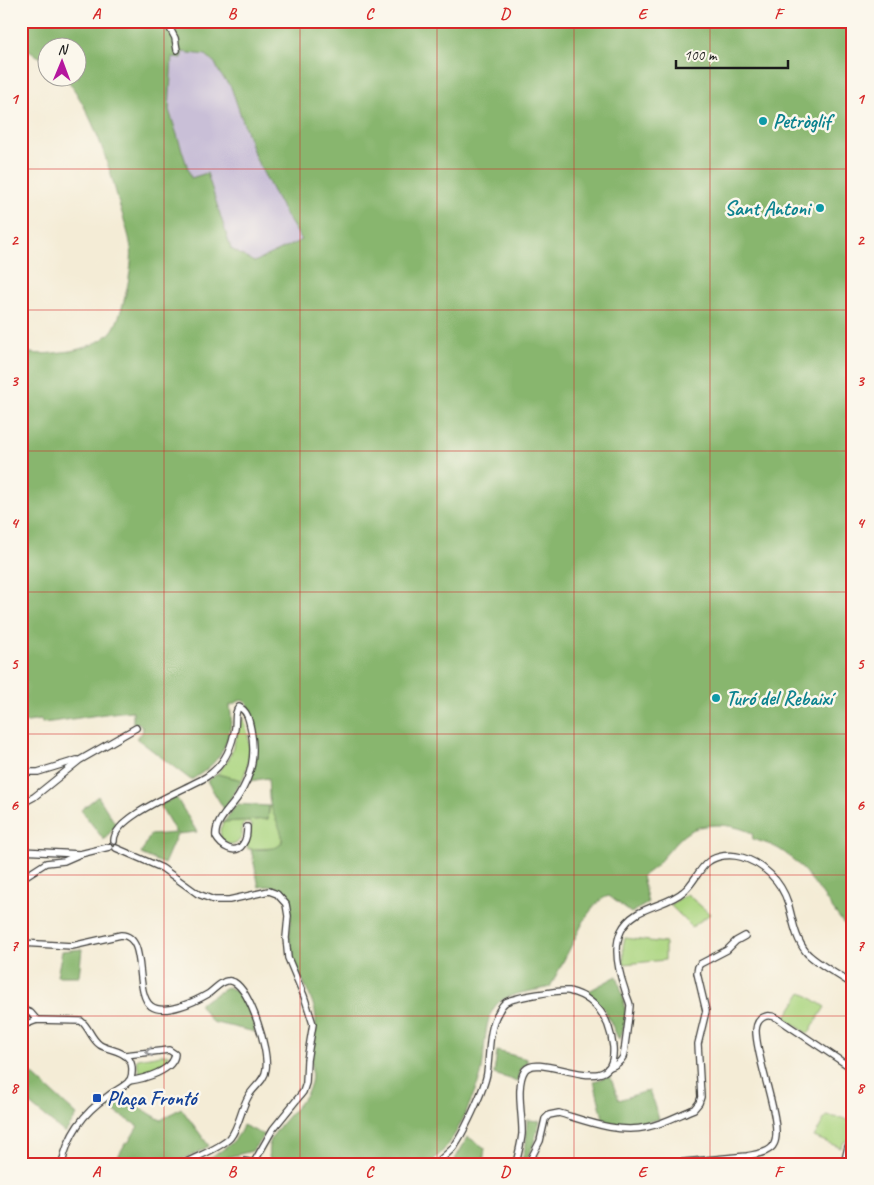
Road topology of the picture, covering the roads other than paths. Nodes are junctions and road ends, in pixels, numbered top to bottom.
1 (166, 21) edge
2 (177, 50) dead end
3 (136, 728) dead end
4 (80, 760) junction
5 (21, 772) edge
6 (21, 804) edge
7 (247, 827) dead end
8 (113, 846) junction
9 (21, 851) edge
10 (80, 854) junction
11 (21, 879) edge
12 (745, 936) dead end
13 (21, 943) edge
14 (853, 985) edge
15 (21, 1010) edge
16 (37, 1020) junction
17 (21, 1026) edge
18 (125, 1055) junction
19 (606, 1069) junction
20 (853, 1069) edge
21 (129, 1081) junction
22 (848, 1148) dead end
23 (255, 1163) edge
24 (62, 1164) edge
25 (183, 1164) edge
26 (219, 1164) edge
27 (435, 1164) edge
28 (516, 1164) edge
29 (528, 1164) edge
30 (663, 1164) edge
31 (844, 1164) edge

1 - 2 street
3 - 4 street
4 - 5 street
4 - 6 street
7 - 8 street
8 - 10 street
8 - 23 street
9 - 10 street
10 - 11 street
12 - 29 street
13 - 25 street
14 - 19 street
15 - 16 street
16 - 17 street
16 - 18 street
18 - 21 street
21 -> 18 street
19 - 27 street
19 - 28 street
20 - 30 street
21 - 24 street
22 - 31 street
23 - 26 street

